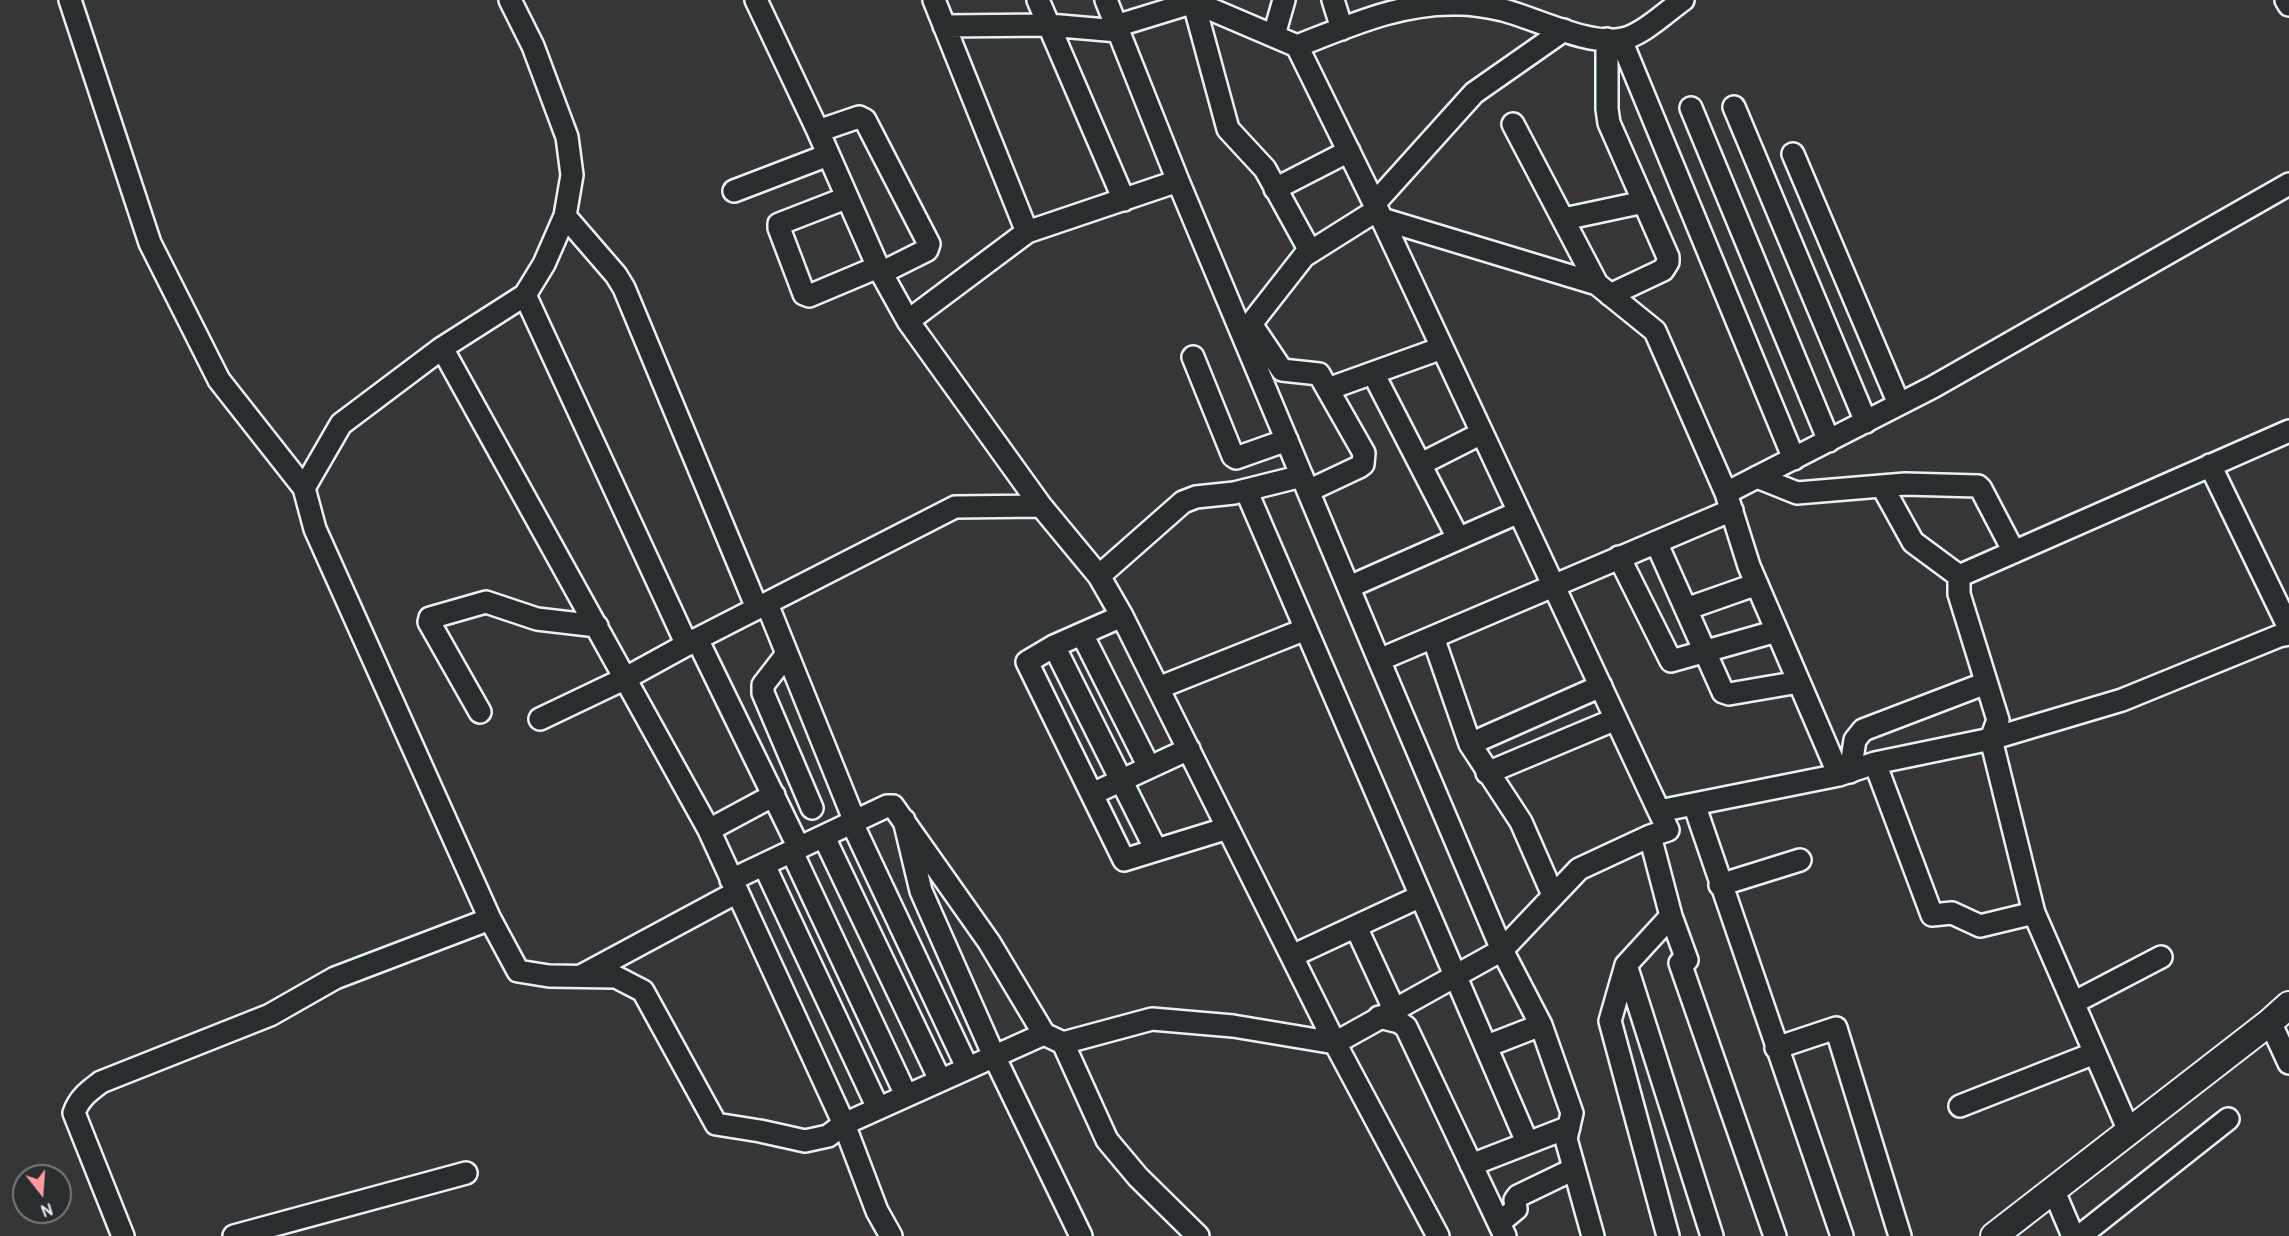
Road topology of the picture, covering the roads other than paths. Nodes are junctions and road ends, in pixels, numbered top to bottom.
1 (70, 0) edge
2 (510, 0) edge
3 (756, 0) edge
4 (934, 0) edge
5 (1038, 0) edge
6 (1106, 0) edge
7 (1284, 0) edge
8 (1333, 0) edge
9 (1683, 0) edge
10 (2286, 0) edge
11 (1194, 1) edge
12 (1499, 5) edge
13 (2289, 5) edge
14 (1381, 7) edge
15 (1049, 25) junction
16 (944, 26) junction
17 (1117, 28) junction
18 (1342, 29) junction
19 (1564, 30) junction
20 (1274, 35) junction
21 (1614, 39) junction
22 (1297, 46) junction
23 (1734, 107) dead end
24 (1691, 108) dead end
25 (1513, 124) dead end
26 (818, 131) junction
27 (1349, 151) junction
28 (1793, 154) dead end
29 (828, 155) junction
30 (1178, 181) junction
31 (2289, 184) edge
32 (1275, 189) junction
33 (734, 190) dead end
34 (846, 198) junction
35 (1124, 200) junction
36 (1644, 202) junction
37 (1378, 211) junction
38 (565, 216) junction
39 (1564, 219) junction
40 (1027, 232) junction
41 (1310, 251) junction
42 (879, 270) junction
43 (1604, 290) junction
44 (525, 295) junction
45 (908, 321) junction
46 (1246, 329) junction
47 (442, 348) junction
48 (1442, 348) junction
49 (1192, 357) dead end
50 (1373, 373) junction
51 (1328, 389) junction
52 (1899, 404) junction
53 (1866, 422) junction
54 (2289, 431) edge
55 (1482, 433) junction
56 (1287, 440) junction
57 (1828, 441) junction
58 (1794, 459) junction
59 (1421, 464) junction
60 (2210, 465) junction
61 (1757, 477) junction
62 (1305, 483) junction
63 (1882, 486) junction
64 (304, 488) junction
65 (1246, 490) junction
66 (1729, 502) junction
67 (1041, 506) junction
68 (1519, 512) junction
69 (1458, 538) junction
70 (1656, 542) junction
71 (2014, 552) junction
72 (1619, 557) junction
73 (1099, 576) junction
74 (1959, 576) junction
75 (1757, 584) junction
76 (1349, 587) junction
77 (1555, 587) junction
78 (762, 606) junction
79 (1686, 609) junction
80 (1122, 616) junction
81 (597, 626) junction
82 (2289, 628) edge
83 (1306, 629) junction
84 (1777, 631) junction
85 (1082, 634) junction
86 (2289, 634) edge
87 (1433, 637) junction
88 (692, 642) junction
89 (1054, 646) junction
90 (1705, 651) junction
91 (787, 654) junction
92 (1379, 660) junction
93 (626, 678) junction
94 (1799, 682) junction
95 (1986, 683) junction
96 (1601, 686) junction
97 (1158, 688) junction
98 (480, 712) dead end
99 (540, 719) dead end
100 (1616, 719) junction
101 (1991, 738) junction
102 (1470, 744) junction
103 (1189, 749) junction
104 (1875, 763) junction
105 (1149, 767) junction
106 (1487, 773) junction
107 (1844, 773) junction
108 (1121, 780) junction
109 (1092, 794) junction
110 (774, 795) junction
111 (1694, 804) junction
112 (812, 808) dead end
113 (1659, 811) junction
114 (904, 820) junction
115 (853, 823) junction
116 (1228, 828) junction
117 (709, 830) junction
118 (1650, 836) junction
119 (824, 837) junction
120 (795, 850) junction
121 (1156, 850) junction
122 (1800, 860) dead end
123 (764, 866) junction
124 (1720, 885) junction
125 (734, 886) junction
126 (1553, 895) junction
127 (1421, 896) junction
128 (2034, 913) junction
129 (1671, 916) junction
130 (490, 919) junction
131 (1356, 927) junction
132 (1502, 950) junction
133 (1292, 956) junction
134 (2162, 957) dead end
135 (1626, 965) junction
136 (580, 976) junction
137 (1455, 976) junction
138 (927, 981) junction
139 (899, 995) junction
140 (2073, 1003) junction
141 (2289, 1005) edge
142 (1387, 1013) junction
143 (2270, 1022) junction
144 (1541, 1025) junction
145 (1044, 1034) junction
146 (1063, 1043) junction
147 (1335, 1043) junction
148 (1487, 1046) junction
149 (1776, 1048) junction
150 (2095, 1053) junction
151 (994, 1056) junction
152 (2289, 1063) edge
153 (967, 1067) junction
154 (940, 1080) junction
155 (906, 1095) junction
156 (1960, 1106) dead end
157 (878, 1108) junction
158 (2228, 1119) dead end
159 (844, 1124) junction
160 (1569, 1127) junction
161 (2129, 1131) junction
162 (1527, 1142) junction
163 (1472, 1165) junction
164 (1574, 1169) junction
165 (466, 1173) dead end
166 (2053, 1189) junction
167 (1498, 1231) edge
168 (123, 1236) edge
169 (234, 1236) edge
170 (891, 1236) edge
171 (1081, 1236) edge
172 (1198, 1236) edge
173 (1438, 1236) edge
174 (1593, 1236) edge
175 (1668, 1236) edge
176 (1712, 1236) edge
177 (1775, 1236) edge
178 (1842, 1236) edge
179 (1900, 1236) edge
180 (1994, 1236) edge
181 (2073, 1236) edge
182 (2080, 1236) edge

1 - 64 street
2 - 38 street
3 - 26 street
4 - 16 street
5 - 15 street
6 - 17 street
7 - 20 street
8 - 18 street
9 - 21 street
10 - 13 street
11 - 17 street
11 - 20 street
11 - 32 street
12 - 14 street
12 - 19 street
14 - 18 street
15 - 16 street
15 - 17 street
15 - 35 street
16 - 40 street
17 - 30 street
18 - 22 street
19 - 21 street
19 - 37 street
20 - 22 street
21 - 36 street
21 - 58 street
22 - 27 street
23 - 53 street
24 - 57 street
25 - 39 street
26 - 29 street
26 - 42 street
27 - 32 street
27 - 37 street
28 - 52 street
29 - 33 street
29 - 34 street
30 - 35 street
30 - 46 street
31 - 52 street
32 - 41 street
34 - 42 street
34 - 42 street
35 - 40 street
36 - 39 street
36 - 43 street
37 - 41 street
37 - 43 street
37 - 48 street
38 - 44 street
38 - 78 street
39 - 43 street
40 - 45 street
41 - 46 street
42 - 45 street
43 - 66 street
44 - 47 street
44 - 88 street
45 - 67 street
46 - 51 street
46 - 56 street
47 - 64 street
47 - 81 street
48 - 50 street
48 - 55 street
49 - 56 street
50 - 51 street
50 - 59 street
51 - 62 street
52 - 53 street
53 - 57 street
54 - 60 street
55 - 59 street
55 - 68 street
56 - 62 street
57 - 58 street
58 - 61 street
59 - 69 street
60 - 71 street
60 - 82 street
61 - 63 street
61 - 66 street
62 - 65 street
62 - 76 street
63 - 71 street
63 - 74 street
64 - 130 street
65 - 73 street
65 - 83 street
66 - 70 street
66 - 75 street
67 - 73 street
67 - 78 street
68 - 69 street
68 - 77 street
69 - 76 street
70 - 72 street
70 - 79 street
71 - 74 street
72 - 77 street
72 - 90 street
73 - 80 street
74 - 95 street
75 - 79 street
75 - 84 street
76 - 92 street
77 - 87 street
77 - 96 street
78 - 88 street
78 - 91 street
79 - 90 street
80 - 85 street
80 - 97 street
81 - 93 street
81 - 98 street
83 - 97 street
83 - 127 street
84 - 90 street
84 - 94 street
85 - 89 street
85 - 105 street
86 - 101 street
87 - 92 street
87 - 102 street
88 - 93 street
88 - 110 street
89 - 108 street
89 - 109 street
90 - 94 street
91 - 112 street
91 - 115 street
92 - 132 street
93 - 99 street
93 - 117 street
94 - 107 street
95 - 101 street
95 - 107 street
96 - 100 street
96 - 102 street
97 - 103 street
100 - 106 street
100 - 113 street
101 - 104 street
101 - 128 street
102 - 106 street
103 - 105 street
103 - 116 street
104 - 107 street
104 - 128 street
105 - 108 street
106 - 126 street
107 - 111 street
108 - 109 street
108 - 121 street
109 - 121 street
110 - 117 street
110 - 120 street
111 - 113 street
111 - 124 street
113 - 118 street
114 - 115 street
114 - 145 street
114 - 151 street
115 - 119 street
115 - 138 street
116 - 121 street
116 - 133 street
117 - 125 street
118 - 126 street
118 - 129 street
119 - 120 street
119 - 139 street
120 - 123 street
120 - 155 street
122 - 124 street
123 - 125 street
123 - 157 street
124 - 149 street
125 - 136 street
125 - 159 street
126 - 132 street
127 - 131 street
127 - 137 street
128 - 140 street
129 - 135 street
129 - 177 street
130 - 136 street
130 - 168 street
131 - 133 street
131 - 142 street
132 - 137 street
132 - 144 street
133 - 147 street
134 - 140 street
135 - 175 street
135 - 176 street
136 - 159 street
137 - 142 street
137 - 148 street
138 - 139 street
138 - 153 street
139 - 154 street
140 - 150 street
141 - 143 main road
142 - 147 street
142 - 163 street
143 - 152 street
143 - 161 main road
144 - 148 street
144 - 160 street
145 - 146 street
145 - 151 street
146 - 147 street
146 - 172 street
147 - 173 street
148 - 162 street
149 - 178 street
149 - 179 street
150 - 156 street
150 - 161 street
151 - 153 street
151 - 171 street
153 - 154 street
154 - 155 street
155 - 157 street
157 - 159 street
158 - 182 street
159 - 170 street
160 - 162 street
160 - 164 street
161 - 166 main road
162 - 163 street
163 - 167 street
164 - 167 street
164 - 174 street
165 - 169 street
166 - 180 main road
166 - 181 street

